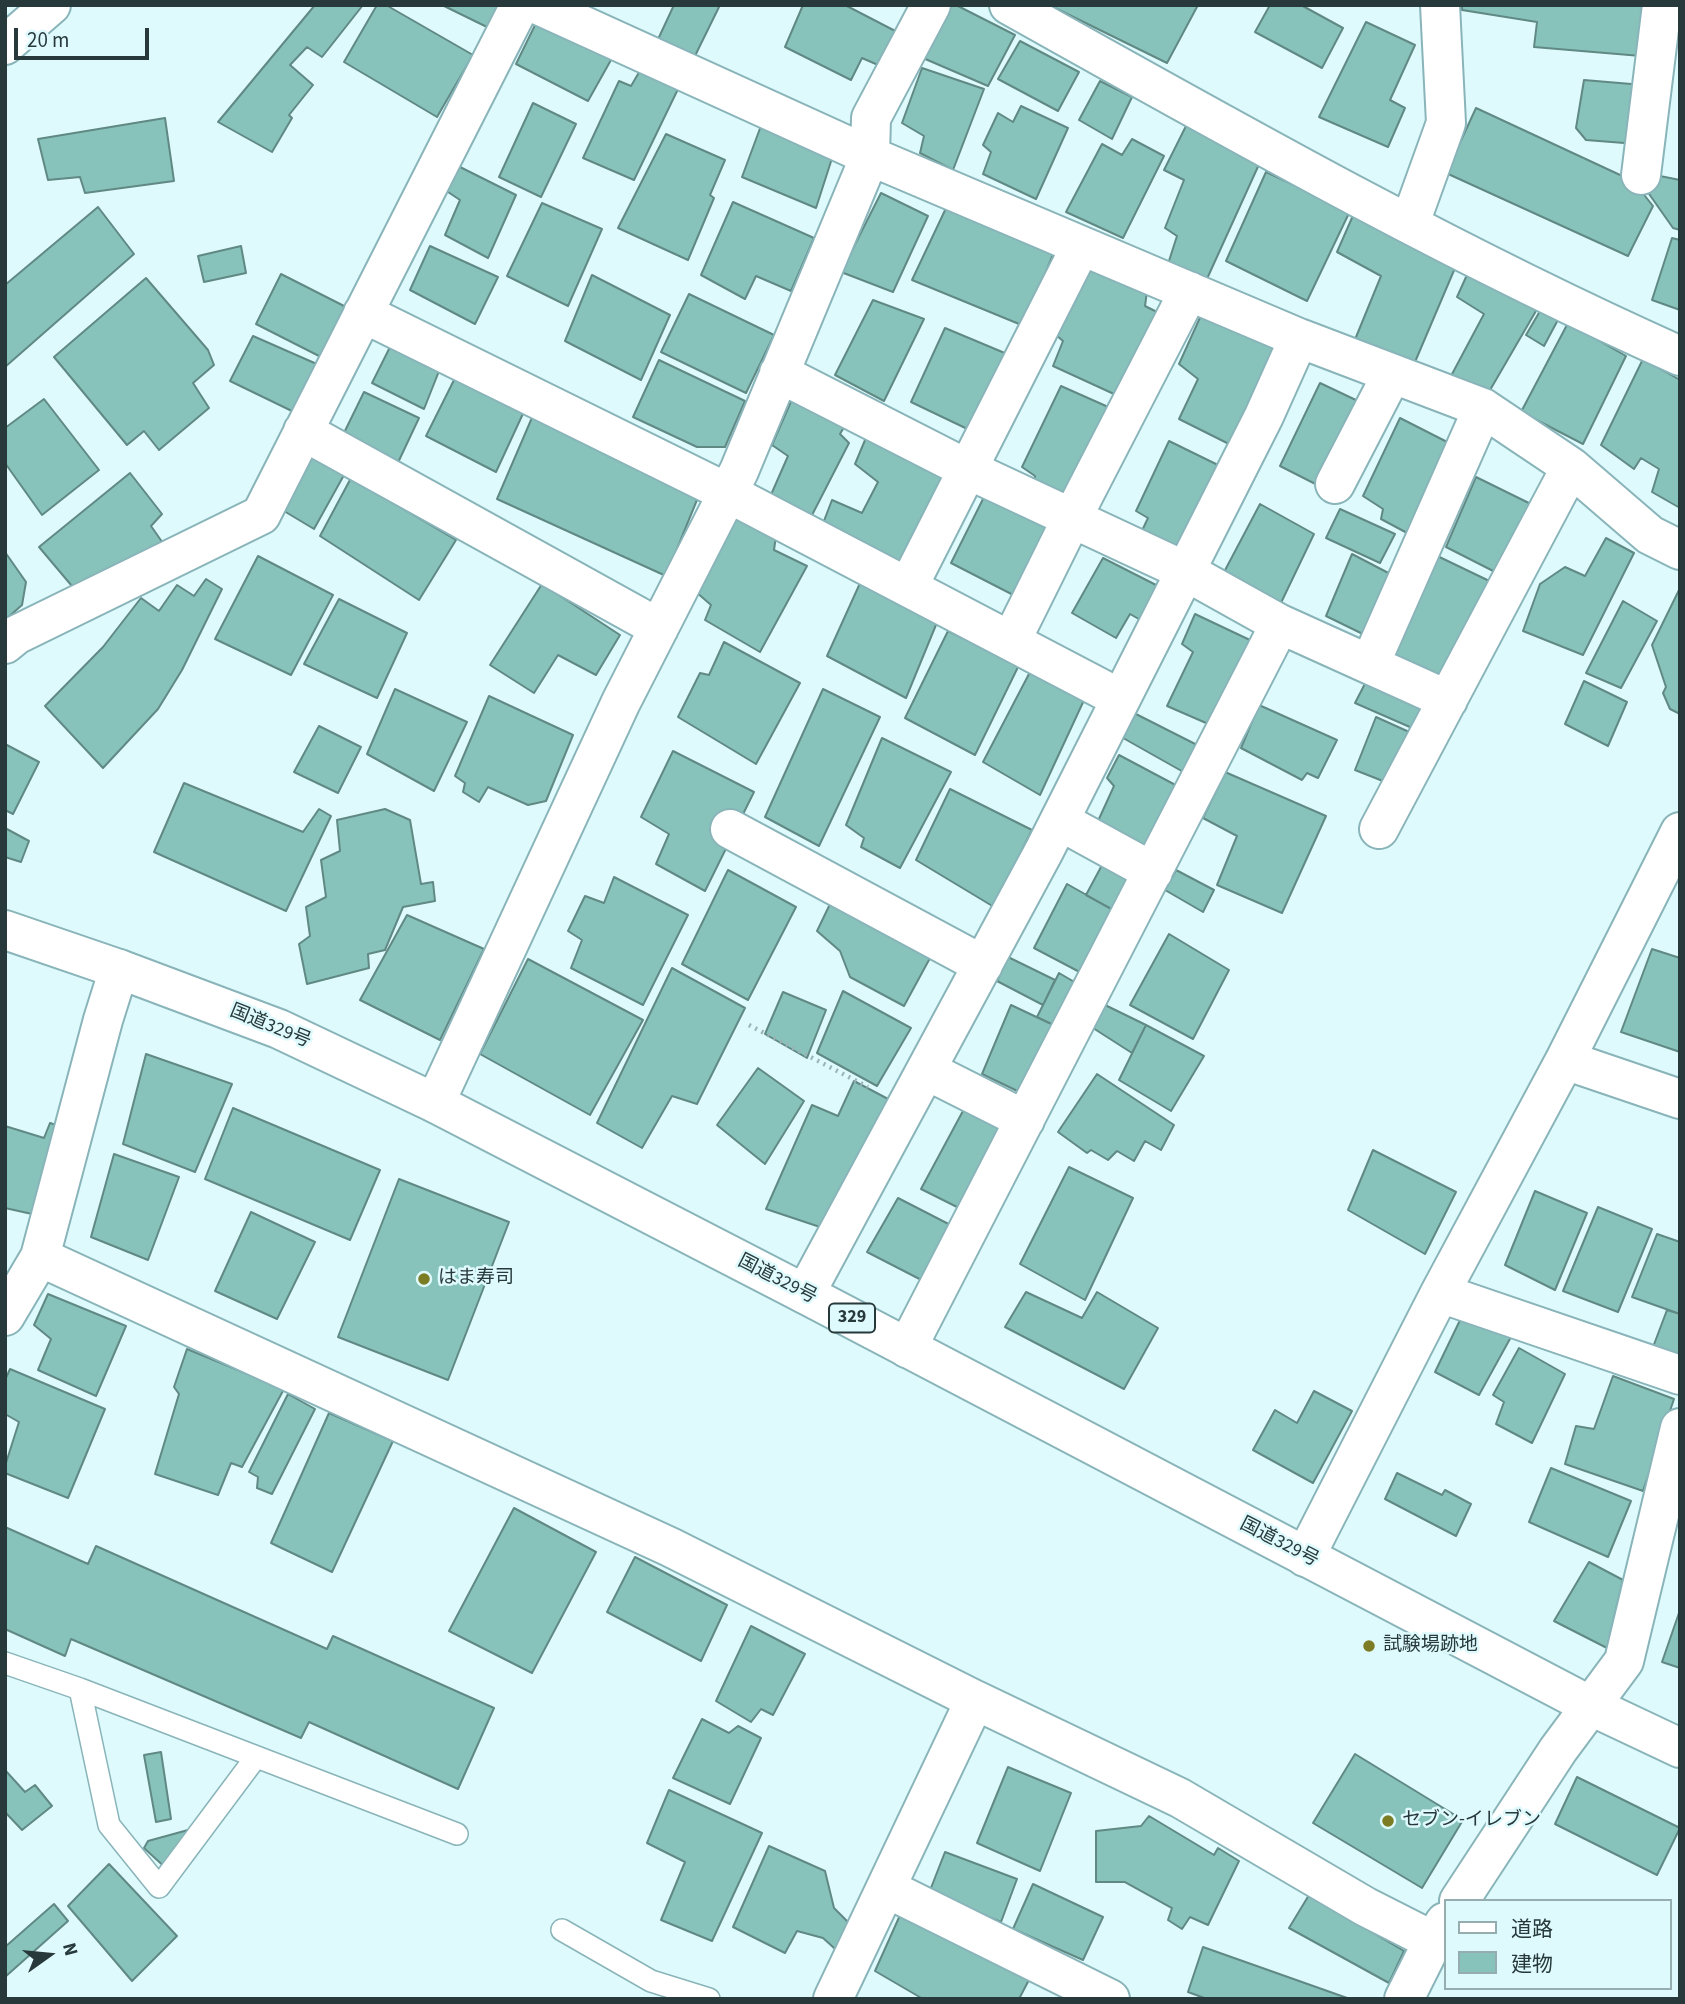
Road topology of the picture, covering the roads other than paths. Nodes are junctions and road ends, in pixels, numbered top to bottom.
1 (51, 5) edge
2 (520, 5) edge
3 (538, 5) edge
4 (931, 5) edge
5 (1009, 5) edge
6 (1440, 5) edge
7 (1662, 5) edge
8 (5, 45) edge
9 (870, 156) junction
10 (1641, 175) dead end
11 (1410, 223) junction
12 (1081, 246) junction
13 (1189, 291) junction
14 (363, 313) junction
15 (1299, 338) junction
16 (1680, 356) edge
17 (779, 373) junction
18 (1392, 374) junction
19 (1483, 408) junction
20 (303, 431) junction
21 (1571, 467) junction
22 (969, 470) junction
23 (1335, 484) dead end
24 (728, 493) junction
25 (1072, 518) junction
26 (1680, 550) edge
27 (1185, 571) junction
28 (908, 587) junction
29 (1280, 624) junction
30 (659, 628) junction
31 (1011, 641) junction
32 (5, 644) edge
33 (1370, 664) junction
34 (1121, 699) junction
35 (1448, 700) junction
36 (1059, 821) junction
37 (730, 829) dead end
38 (1379, 829) dead end
39 (1680, 832) edge
40 (1153, 872) junction
41 (5, 930) edge
42 (983, 965) junction
43 (119, 969) junction
44 (1565, 1060) junction
45 (926, 1070) junction
46 (1680, 1099) edge
47 (435, 1103) junction
48 (1025, 1120) junction
49 (40, 1257) junction
50 (1440, 1293) junction
51 (805, 1294) junction
52 (5, 1316) edge
53 (907, 1348) junction
54 (1680, 1375) edge
55 (1680, 1428) edge
56 (1306, 1556) junction
57 (5, 1663) edge
58 (80, 1689) junction
59 (975, 1700) junction
60 (1591, 1706) junction
61 (1680, 1748) edge
62 (256, 1757) junction
63 (457, 1834) dead end
64 (886, 1888) junction
65 (1460, 1899) edge
66 (562, 1930) dead end
67 (1439, 1932) edge
68 (709, 1999) edge
69 (833, 1999) edge
70 (1110, 1999) edge
71 (1404, 1999) edge

1 - 8 main road
2 - 14 main road
3 - 9 main road
4 - 9 main road
5 - 11 main road
6 - 11 main road
7 - 10 main road
9 - 12 main road
9 - 17 main road
11 - 16 main road
12 - 13 main road
12 - 22 main road
13 - 15 main road
13 - 25 main road
14 - 20 main road
14 - 24 main road
15 - 18 main road
15 - 27 main road
17 - 22 main road
17 - 24 main road
18 - 19 main road
18 - 23 main road
19 - 21 main road
19 - 33 main road
20 - 30 main road
20 - 32 main road
21 - 26 main road
21 - 35 main road
22 - 25 main road
22 - 28 main road
24 - 28 main road
24 - 30 main road
25 - 27 main road
25 - 31 main road
27 - 29 main road
27 - 34 main road
28 - 31 main road
29 - 33 main road
29 - 40 main road
30 - 47 main road
31 - 34 main road
33 - 35 main road
34 - 36 main road
35 - 38 main road
36 - 40 main road
36 - 42 main road
37 - 42 main road
39 - 44 main road
40 - 48 main road
41 - 43 main road, 国道329号 / 329
42 - 45 main road
43 - 47 main road, 国道329号 / 329
43 - 49 main road
44 - 46 main road
44 - 50 main road
45 - 48 main road
45 - 51 main road
47 - 51 main road, 国道329号 / 329
48 - 53 main road
49 - 52 main road
49 - 59 main road
50 - 54 main road
50 - 56 main road
51 - 53 main road, 国道329号 / 329
53 - 56 main road, 国道329号 / 329
55 - 60 main road
56 - 60 main road, 国道329号 / 329
57 - 58 lane
58 - 62 lane
58 - 62 lane
59 - 64 main road
59 - 67 main road
60 - 61 main road, 国道329号 / 329
60 - 65 main road
62 - 63 lane
64 - 69 main road
64 - 70 main road
66 - 68 lane
67 - 71 main road

